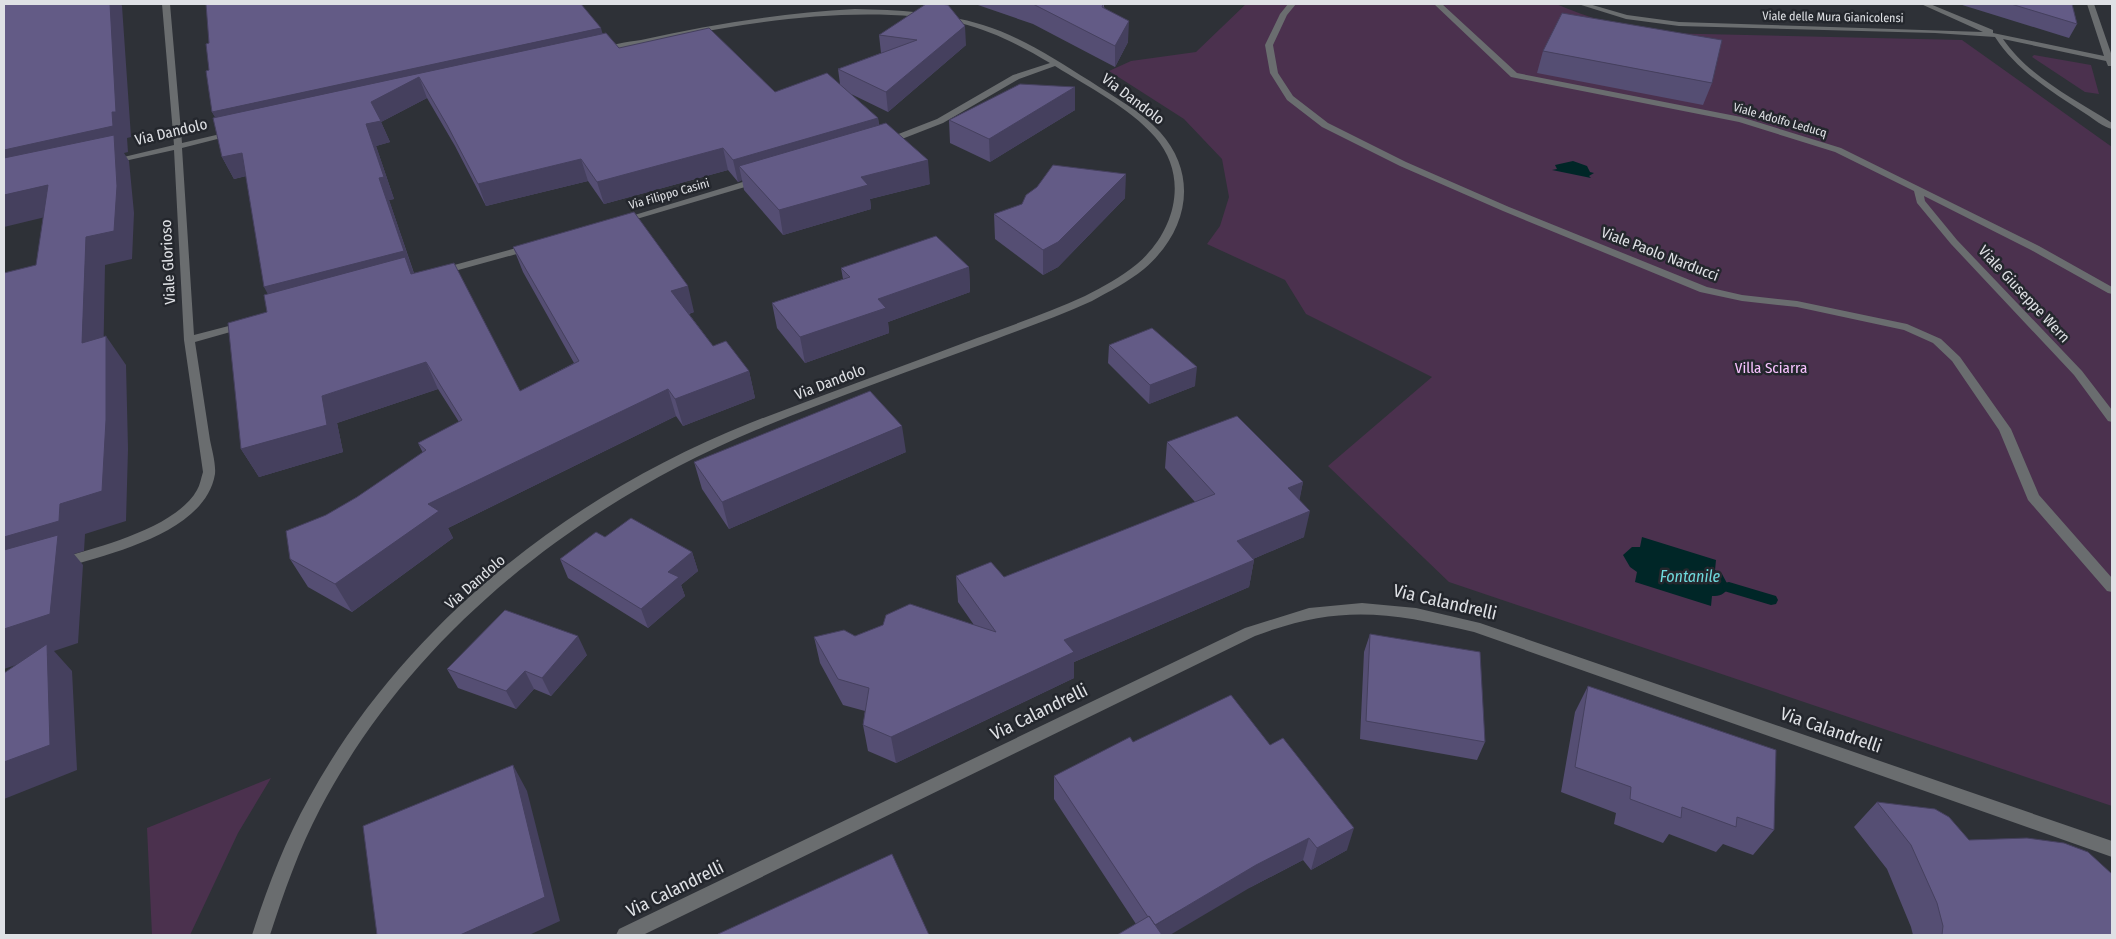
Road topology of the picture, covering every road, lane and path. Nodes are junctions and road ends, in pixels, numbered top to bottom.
1 (166, 4) edge
2 (1292, 4) edge
3 (1438, 4) edge
4 (1582, 4) edge
5 (1925, 4) edge
6 (2092, 4) edge
7 (1997, 35) junction
8 (592, 53) edge
9 (2111, 62) edge
10 (1056, 63) junction
11 (2112, 127) edge
12 (241, 132) edge
13 (178, 146) junction
14 (876, 146) edge
15 (105, 162) edge
16 (766, 179) edge
17 (1918, 190) junction
18 (612, 224) edge
19 (545, 243) edge
20 (430, 274) edge
21 (2112, 291) edge
22 (256, 322) edge
23 (189, 340) junction
24 (2112, 418) edge
25 (48, 567) edge
26 (2112, 588) edge
27 (2112, 848) edge
28 (261, 935) edge
29 (625, 935) edge

1 - 13 street, Viale Glorioso
2 - 26 street, Viale Paolo Narducci
3 - 17 street, Viale Adolfo Leducq
4 - 7 street, Viale delle Mura Gianicolensi
5 - 7 street
6 - 9 street
7 - 9 street
7 - 11 street
8 - 10 street, Via Dandolo
10 - 14 street
10 - 28 street, Via Dandolo
12 - 13 street, Via Dandolo
13 - 15 street, Via Dandolo
13 - 23 street, Viale Glorioso
16 - 18 street, Via Filippo Casini
17 - 21 street, Viale Adolfo Leducq
17 - 24 street, Viale Giuseppe Wern
19 - 20 street
22 - 23 street
23 - 25 street, Viale Glorioso
27 - 29 street, Via Calandrelli

